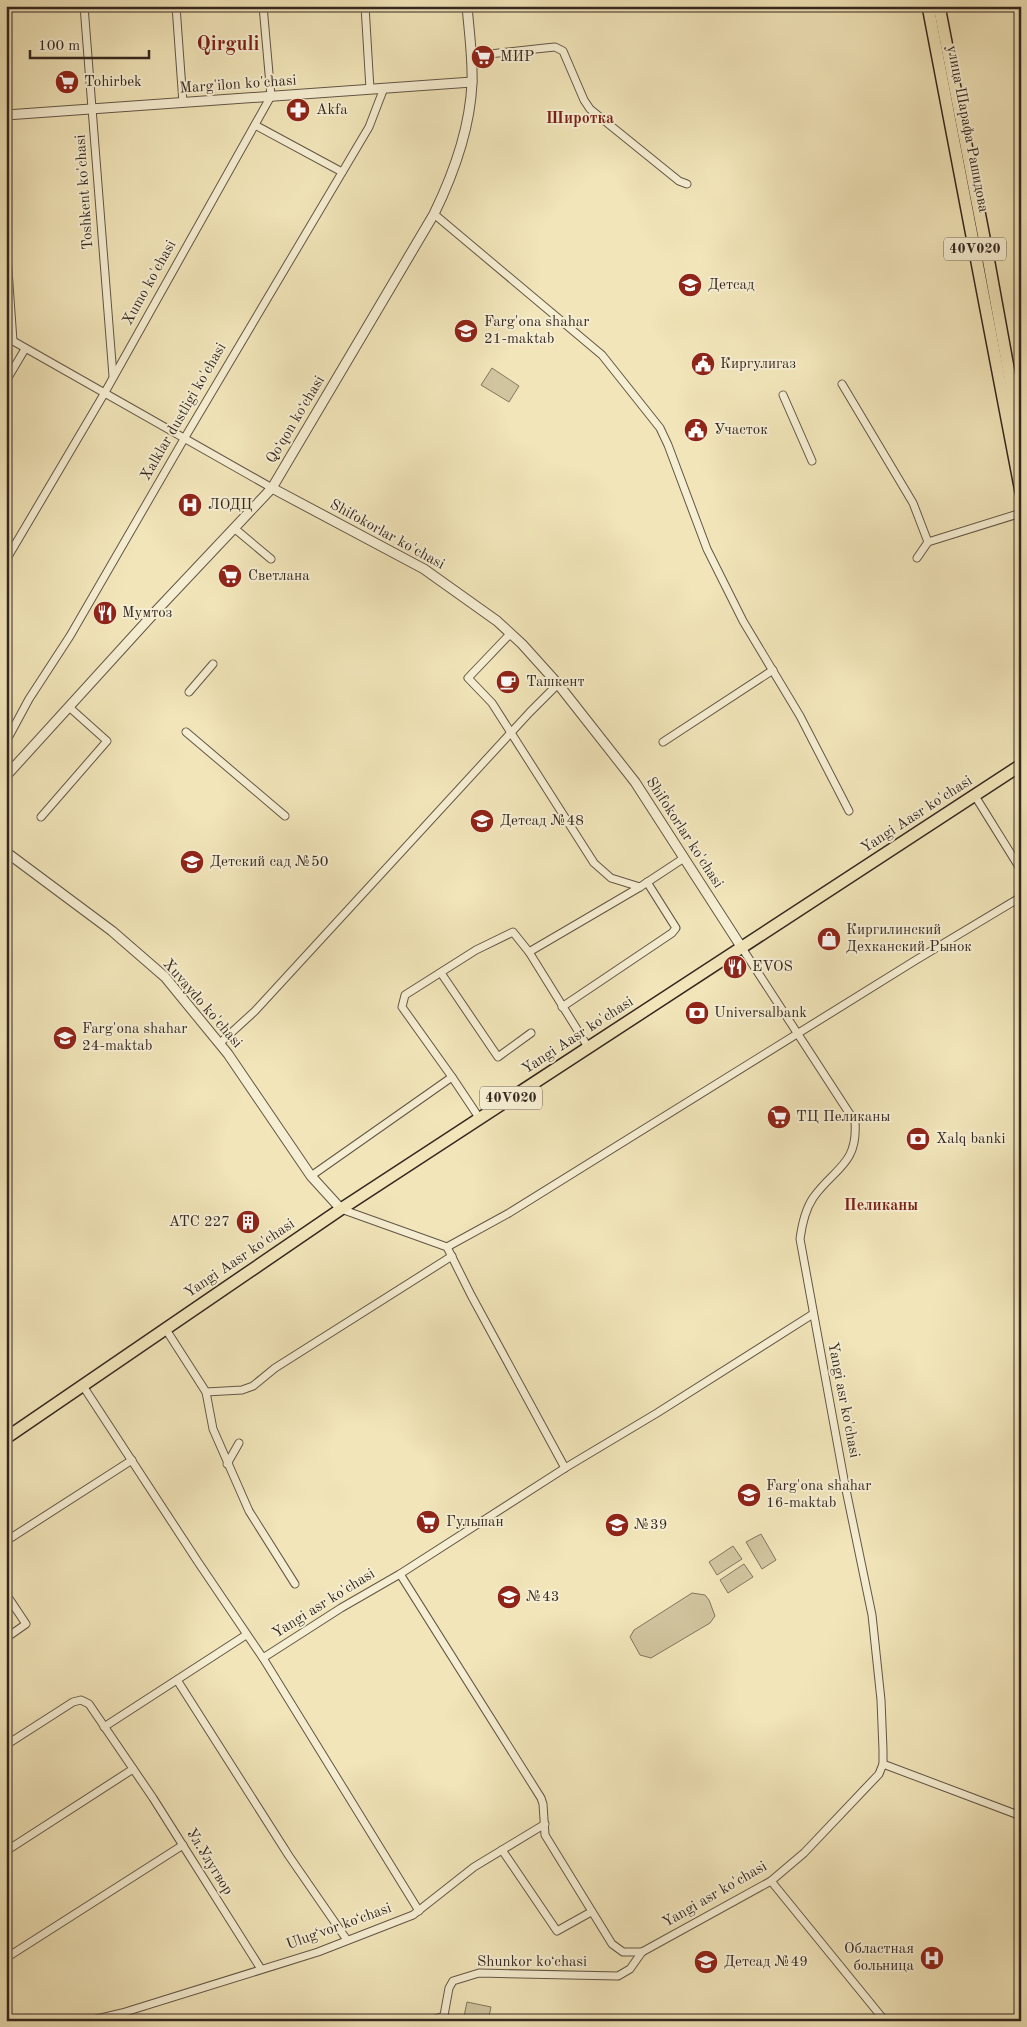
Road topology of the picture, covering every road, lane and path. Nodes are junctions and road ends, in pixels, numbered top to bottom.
1 (84, 6) edge
2 (176, 6) edge
3 (263, 6) edge
4 (365, 6) edge
5 (467, 6) edge
6 (939, 7) edge
7 (471, 56) junction
8 (472, 82) junction
9 (384, 88) junction
10 (370, 89) junction
11 (271, 96) junction
12 (183, 103) junction
13 (92, 109) junction
14 (6, 115) edge
15 (255, 124) junction
16 (342, 172) junction
17 (687, 184) dead end
18 (434, 214) junction
19 (6, 241) edge
20 (984, 264) junction
21 (9, 339) edge
22 (25, 349) junction
23 (113, 376) junction
24 (6, 381) edge
25 (842, 384) dead end
26 (104, 394) junction
27 (783, 395) dead end
28 (184, 439) junction
29 (1021, 439) edge
30 (812, 461) dead end
31 (272, 488) junction
32 (1021, 492) edge
33 (1021, 513) edge
34 (234, 528) junction
35 (928, 542) junction
36 (917, 558) dead end
37 (271, 559) dead end
38 (6, 560) edge
39 (510, 634) junction
40 (213, 664) dead end
41 (773, 670) junction
42 (558, 684) junction
43 (189, 692) dead end
44 (69, 707) junction
45 (186, 732) dead end
46 (512, 733) junction
47 (663, 742) dead end
48 (6, 750) edge
49 (1021, 765) edge
50 (8, 774) edge
51 (975, 796) junction
52 (849, 811) dead end
53 (285, 816) dead end
54 (41, 817) dead end
55 (6, 852) edge
56 (684, 858) junction
57 (1021, 870) edge
58 (647, 882) junction
59 (640, 887) junction
60 (1021, 897) edge
61 (742, 948) junction
62 (529, 952) junction
63 (441, 973) junction
64 (562, 1007) junction
65 (531, 1033) dead end
66 (798, 1033) junction
67 (220, 1043) junction
68 (588, 1047) junction
69 (452, 1077) junction
70 (480, 1119) junction
71 (311, 1176) junction
72 (341, 1209) junction
73 (447, 1247) junction
74 (452, 1256) junction
75 (813, 1314) junction
76 (166, 1328) junction
77 (83, 1386) junction
78 (206, 1392) junction
79 (6, 1438) edge
80 (239, 1443) dead end
81 (132, 1460) junction
82 (228, 1464) junction
83 (565, 1468) junction
84 (6, 1541) edge
85 (400, 1574) junction
86 (296, 1584) dead end
87 (6, 1594) edge
88 (246, 1635) junction
89 (6, 1638) edge
90 (264, 1658) junction
91 (177, 1680) junction
92 (104, 1726) junction
93 (6, 1745) edge
94 (883, 1764) junction
95 (133, 1769) junction
96 (1021, 1816) edge
97 (545, 1824) junction
98 (182, 1845) junction
99 (502, 1850) junction
100 (6, 1851) edge
101 (772, 1881) junction
102 (419, 1911) junction
103 (590, 1912) junction
104 (347, 1940) junction
105 (642, 1952) junction
106 (6, 1958) edge
107 (261, 1969) junction
108 (122, 2013) junction
109 (444, 2018) edge
110 (88, 2021) edge
111 (124, 2021) edge
112 (429, 2021) edge
113 (885, 2021) edge

1 - 13 street, Toshkent ko'chasi
2 - 12 street
3 - 11 street
4 - 10 street
5 - 7 street, Qoʻqon koʻchasi
6 - 20 main road, улица Шарафа Рашидова / 40V020
7 - 8 street, Qoʻqon koʻchasi
7 - 17 street
8 - 9 street, Marg'ilon ko'chasi
8 - 18 street, Qoʻqon koʻchasi
9 - 10 street, Marg'ilon ko'chasi
9 - 16 street, Xalklar dustligi ko'chasi
10 - 11 street, Marg'ilon ko'chasi
11 - 12 street, Marg'ilon ko'chasi
11 - 15 street, Xumo ko'chasi
12 - 13 street, Marg'ilon ko'chasi
13 - 14 street, Marg'ilon ko'chasi
13 - 23 street, Toshkent ko'chasi
15 - 16 street
15 - 23 street, Xumo ko'chasi
16 - 28 street, Xalklar dustligi ko'chasi
18 - 31 street, Qoʻqon koʻchasi
18 - 41 street
19 - 21 street
20 - 29 main road
20 - 32 main road, улица Шарафа Рашидова / 40V020
21 - 22 street, Shifokorlar ko'chasi
22 - 24 street
22 - 26 street, Shifokorlar ko'chasi
23 - 26 street, Xumo ko'chasi
25 - 35 street
26 - 28 street, Shifokorlar ko'chasi
26 - 38 street, Xumo ko'chasi
27 - 30 street
28 - 31 street, Shifokorlar ko'chasi
28 - 48 street, Xalklar dustligi ko'chasi
31 - 34 street, Qoʻqon koʻchasi
31 - 39 street, Shifokorlar ko'chasi
33 - 35 street
34 - 37 street
34 - 44 street, Qoʻqon koʻchasi
35 - 36 street
39 - 42 street, Shifokorlar ko'chasi
39 - 46 street
40 - 43 street
41 - 47 street
41 - 52 street
42 - 46 street
42 - 56 street, Shifokorlar ko'chasi
44 - 50 street, Qoʻqon koʻchasi
44 - 54 street
45 - 53 street
46 - 59 street
46 - 67 street
48 - 50 street, Xalklar dustligi ko'chasi
49 - 51 main road, Yangi Aasr ko'chasi / 40V020
51 - 57 street
51 - 61 main road, Yangi Aasr ko'chasi / 40V020
55 - 67 street, Xuvaydo ko'chasi
56 - 58 street
56 - 61 street, Shifokorlar ko'chasi
58 - 59 street
58 - 64 street
59 - 62 street
60 - 66 street
61 - 66 street, Yangi asr ko'chasi
61 - 68 main road, Yangi Aasr ko'chasi / 40V020
62 - 63 street
62 - 64 street
63 - 65 street
63 - 69 street
64 - 68 street
66 - 73 street
66 - 75 street, Yangi asr ko'chasi
67 - 71 street, Xuvaydo ko'chasi
68 - 70 main road, Yangi Aasr ko'chasi / 40V020
69 - 70 street
69 - 71 street
70 - 72 main road, Yangi Aasr ko'chasi / 40V020
71 - 72 street, Xuvaydo ko'chasi
72 - 73 street
72 - 76 main road, Yangi Aasr ko'chasi / 40V020
73 - 74 street
74 - 78 street
74 - 83 street
75 - 83 street, Yangi asr ko'chasi
75 - 94 street, Yangi asr ko'chasi
76 - 77 main road, Yangi Aasr ko'chasi / 40V020
76 - 78 street
77 - 79 main road, Yangi Aasr ko'chasi / 40V020
77 - 81 street
78 - 82 street
80 - 82 street
81 - 84 street
81 - 88 street
82 - 86 street
83 - 85 street, Yangi asr ko'chasi
85 - 90 street, Yangi asr ko'chasi
85 - 97 street, Yangi asr ko'chasi
87 - 89 street
88 - 90 street
88 - 91 street
90 - 102 street
91 - 92 street
91 - 104 street
92 - 93 street, Ул.Улугвор
92 - 95 street, Ул.Улугвор
94 - 96 street
94 - 101 street, Yangi asr ko'chasi
95 - 98 street, Ул.Улугвор
95 - 100 street
97 - 99 street, Ulugʻvor koʻchasi
97 - 103 street, Yangi asr ko'chasi
98 - 106 street
98 - 107 street, Ул.Улугвор
99 - 102 street, Ulugʻvor koʻchasi
99 - 103 street
101 - 105 street, Yangi asr ko'chasi
101 - 113 street
102 - 104 street, Ulugʻvor koʻchasi
103 - 105 street, Yangi asr ko'chasi
104 - 107 street, Ulugʻvor koʻchasi
105 - 109 street, Shunkor koʻchasi
107 - 108 street, Ulugʻvor koʻchasi
108 - 110 street, Ulugʻvor koʻchasi
108 - 111 street
109 - 112 street

